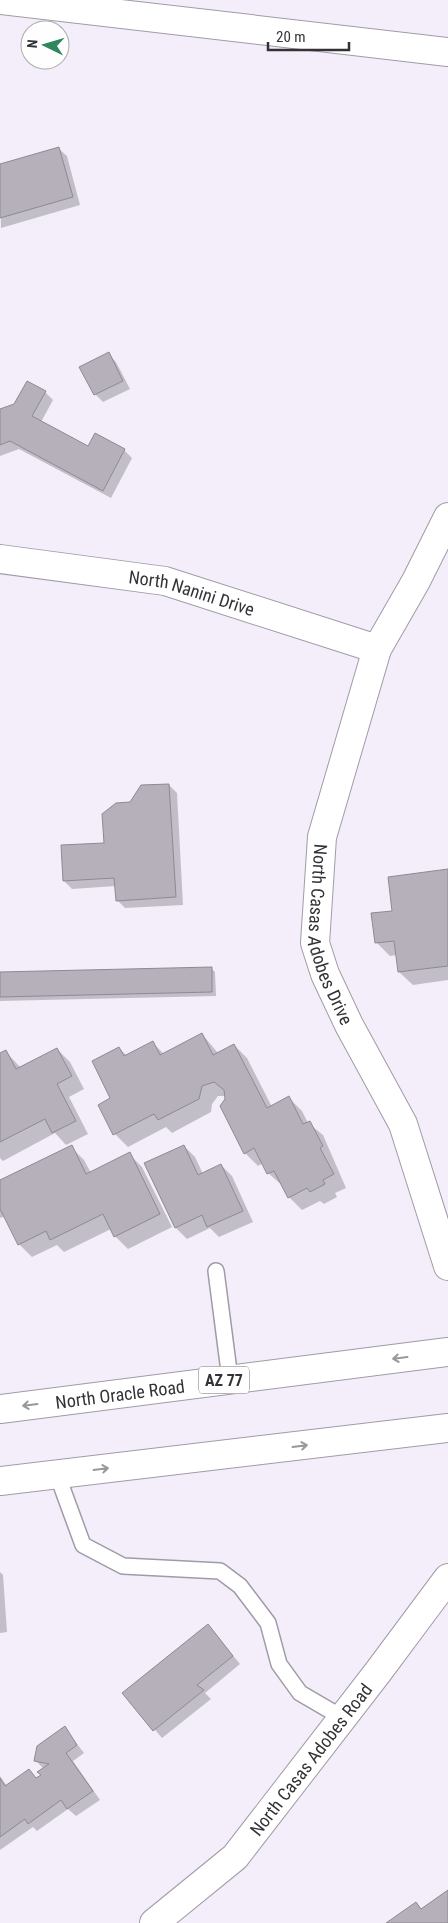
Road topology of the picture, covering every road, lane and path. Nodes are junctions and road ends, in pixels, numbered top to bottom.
1 (0, 0) edge
2 (448, 52) edge
3 (448, 516) edge
4 (0, 559) edge
5 (377, 649) junction
6 (448, 1266) edge
7 (216, 1271) dead end
8 (448, 1352) edge
9 (230, 1380) junction
10 (0, 1408) edge
11 (448, 1428) edge
12 (57, 1474) junction
13 (0, 1481) edge
14 (448, 1578) edge
15 (343, 1718) junction
16 (154, 1923) edge

1 - 2 main road
3 - 5 main road, North Casas Adobes Drive
4 - 5 main road, North Nanini Drive
5 - 6 main road, North Casas Adobes Drive
7 - 9 lane
8 -> 9 main road, North Oracle Road / AZ 77
9 -> 10 main road, North Oracle Road / AZ 77
12 -> 11 main road
12 - 13 main road
12 - 15 lane
14 - 15 main road, North Casas Adobes Road
15 - 16 main road, North Casas Adobes Road

